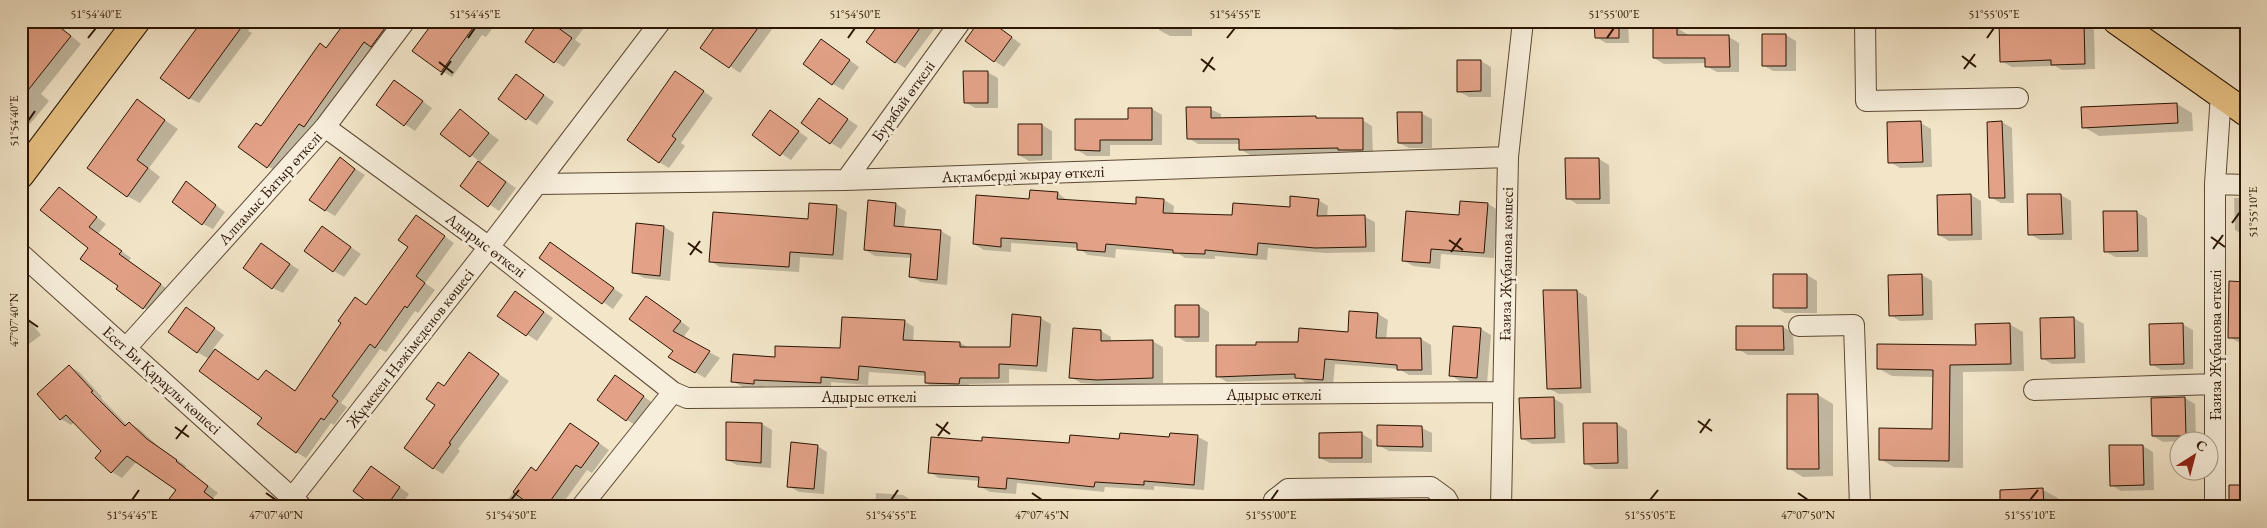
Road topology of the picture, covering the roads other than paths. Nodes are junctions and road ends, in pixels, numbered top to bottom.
1 (137, 21) edge
2 (405, 21) edge
3 (661, 21) edge
4 (961, 21) edge
5 (1523, 21) edge
6 (1865, 21) edge
7 (2116, 21) edge
8 (2221, 94) junction
9 (2018, 98) dead end
10 (2246, 113) edge
11 (325, 127) junction
12 (1508, 157) junction
13 (21, 175) edge
14 (846, 180) junction
15 (538, 184) junction
16 (2214, 184) junction
17 (2246, 185) edge
18 (489, 247) junction
19 (21, 254) edge
20 (1799, 326) dead end
21 (126, 348) junction
22 (2215, 384) junction
23 (2034, 390) dead end
24 (673, 392) junction
25 (1503, 392) junction
26 (293, 504) edge
27 (581, 507) edge
28 (1272, 507) edge
29 (1452, 507) edge
30 (1501, 507) edge
31 (1860, 507) edge
32 (2215, 507) edge

1 - 13 main road
2 - 11 street, Алпамыс Батыр өткелі
3 - 15 street, Жұмекен Нәжімеденов көшесі
4 - 14 street, Бурабай өткелі
5 - 12 street, Ғазиза Жұбанова көшесі
6 - 9 street
7 - 8 main road
8 - 10 main road
8 - 16 street, Ғазиза Жұбанова өткелі
11 - 18 street, Адырыс өткелі
11 - 21 street, Алпамыс Батыр өткелі
12 - 14 street, Ақтамберді жырау өткелі
12 - 25 street, Ғазиза Жұбанова көшесі
14 - 15 street, Ақтамберді жырау өткелі
15 - 18 street, Жұмекен Нәжімеденов көшесі
16 - 17 street
16 - 22 street, Ғазиза Жұбанова өткелі
18 - 24 street, Адырыс өткелі
18 - 26 street, Жұмекен Нәжімеденов көшесі
19 - 21 street, Есет Би Қараұлы көшесі
20 - 31 street
21 - 26 street, Есет Би Қараұлы көшесі
22 - 23 street
22 - 32 street, Ғазиза Жұбанова өткелі
24 - 25 street, Адырыс өткелі
24 - 27 street
25 - 30 street, Ғазиза Жұбанова көшесі
28 - 29 street

